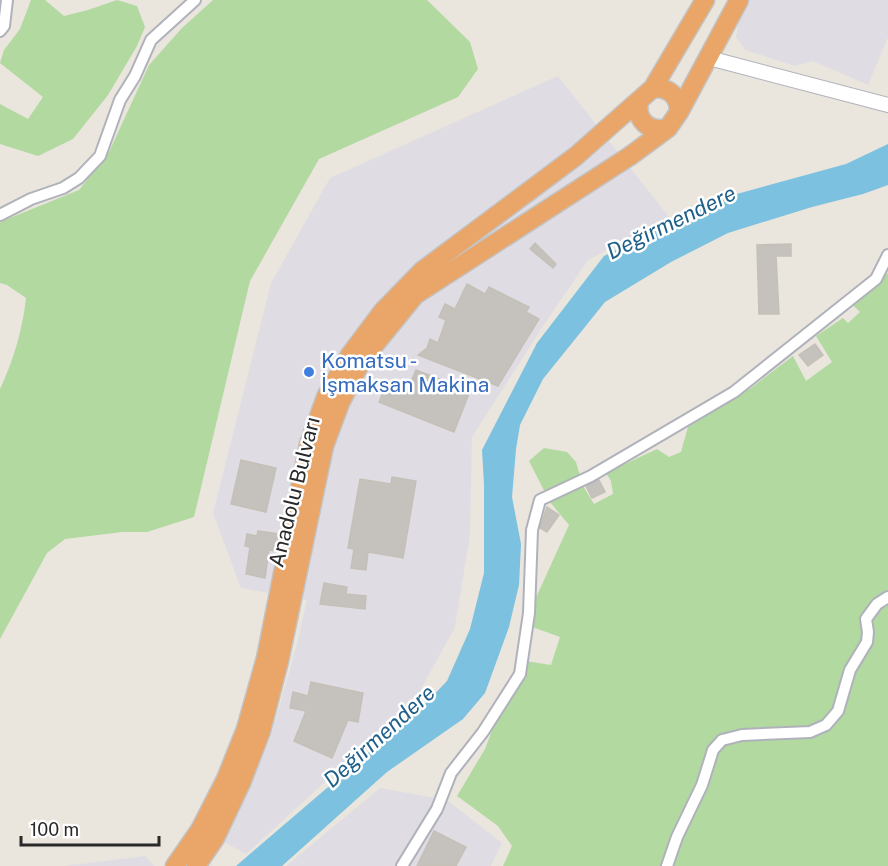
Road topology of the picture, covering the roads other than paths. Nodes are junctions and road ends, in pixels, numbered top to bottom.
1 (7, 0) edge
2 (195, 0) edge
3 (705, 0) edge
4 (739, 0) edge
5 (0, 31) edge
6 (709, 58) junction
7 (653, 88) junction
8 (639, 101) junction
9 (888, 105) edge
10 (679, 112) junction
11 (668, 128) junction
12 (0, 215) edge
13 (888, 255) edge
14 (888, 597) edge
15 (175, 866) edge
16 (196, 866) edge
17 (402, 866) edge
18 (667, 866) edge

1 - 5 street
2 - 12 street
3 - 7 highway, Anadolu Bulvarı
4 - 6 highway, Anadolu Bulvarı
6 - 9 street
6 - 10 highway, Anadolu Bulvarı
7 - 8 highway, Anadolu Bulvarı
7 - 10 highway
8 - 11 highway
8 - 15 highway, Anadolu Bulvarı
10 - 11 highway, Anadolu Bulvarı
11 - 16 highway, Anadolu Bulvarı
13 - 17 street
14 - 18 street

